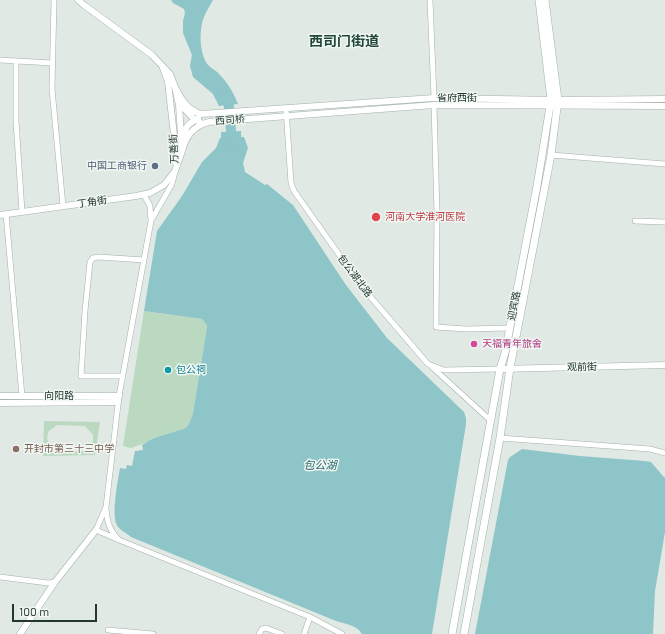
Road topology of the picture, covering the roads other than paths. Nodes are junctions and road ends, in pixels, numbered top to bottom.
1 (54, 0) edge
2 (78, 0) edge
3 (430, 0) edge
4 (539, 0) edge
5 (545, 0) edge
6 (0, 60) edge
7 (16, 61) junction
8 (160, 63) junction
9 (52, 64) junction
10 (168, 82) junction
11 (175, 87) junction
12 (434, 98) junction
13 (665, 99) edge
14 (178, 102) junction
15 (554, 103) junction
16 (434, 105) junction
17 (665, 106) edge
18 (286, 109) junction
19 (249, 111) joint
20 (207, 114) junction
21 (286, 116) junction
22 (250, 118) joint
23 (196, 120) junction
24 (206, 123) junction
25 (182, 136) junction
26 (179, 152) junction
27 (551, 155) junction
28 (665, 164) edge
29 (175, 171) junction
30 (144, 194) junction
31 (63, 206) junction
32 (22, 212) junction
33 (3, 215) edge
34 (151, 221) junction
35 (635, 221) dead end
36 (665, 222) edge
37 (144, 260) junction
38 (509, 328) junction
39 (428, 364) junction
40 (665, 366) edge
41 (510, 368) junction
42 (500, 369) junction
43 (122, 376) junction
44 (0, 396) edge
45 (22, 396) junction
46 (118, 399) junction
47 (0, 402) edge
48 (490, 420) junction
49 (500, 438) junction
50 (665, 453) edge
51 (106, 507) junction
52 (96, 530) junction
53 (119, 540) junction
54 (0, 577) edge
55 (55, 582) junction
56 (310, 617) junction
57 (108, 630) dead end
58 (20, 634) edge
59 (153, 634) edge
60 (259, 634) edge
61 (282, 634) edge
62 (304, 634) edge
63 (342, 634) edge
64 (452, 634) edge
65 (464, 634) edge

1 - 9 street
2 - 8 street, 万善街
3 - 12 street
4 - 15 main road, 迎宾路
5 - 15 main road, 迎宾路
6 - 7 street
7 - 9 street
7 - 32 street
8 - 10 street, 万善街
8 - 11 street, 万善街
9 - 31 street
10 - 14 street
10 - 26 street, 万善街
11 - 14 street, 万善街
11 - 20 street
12 - 15 street, 省府西街
12 - 18 street, 省府西街
13 - 15 street, 省府西街
14 - 23 street
14 - 25 street, 万善街
15 - 16 street, 省府西街
15 - 17 street, 省府西街
15 - 27 main road, 迎宾路
15 - 38 main road, 迎宾路
16 - 21 street, 省府西街
16 - 38 street
18 - 19 street, 省府西街
18 - 21 street, 包公湖北路
19 - 20 street, 西司桥
20 - 23 street
21 - 22 street, 省府西街
21 - 39 street, 包公湖北路
22 - 24 street, 西司桥
23 - 24 street
23 - 25 street
24 - 26 street
25 - 26 street
26 - 29 street, 万善街
27 - 28 street
27 - 41 main road, 迎宾路
29 - 30 street, 丁角街
29 - 34 street
30 - 31 street, 丁角街
30 - 34 street
31 - 32 street, 丁角街
32 - 33 street, 丁角街
33 - 45 street
34 - 37 street
35 - 36 street
37 - 43 street
37 - 43 street
38 - 42 main road, 迎宾路
39 - 42 street
39 - 48 street, 包公湖北路
40 - 41 street, 观前街
41 - 42 street, 观前街
41 - 49 main road, 迎宾路
42 - 48 main road, 迎宾路
43 - 46 street
44 - 45 street, 向阳路
45 - 46 street, 向阳路
46 - 47 street, 向阳路
46 - 51 street
48 - 64 main road, 迎宾路
49 - 50 street
49 - 65 main road, 迎宾路
51 - 52 street
51 - 53 street
52 - 53 street
52 - 55 street
53 - 56 street
54 - 55 street
55 - 58 street
56 - 62 street
56 - 63 street
57 - 59 street
60 - 61 street

